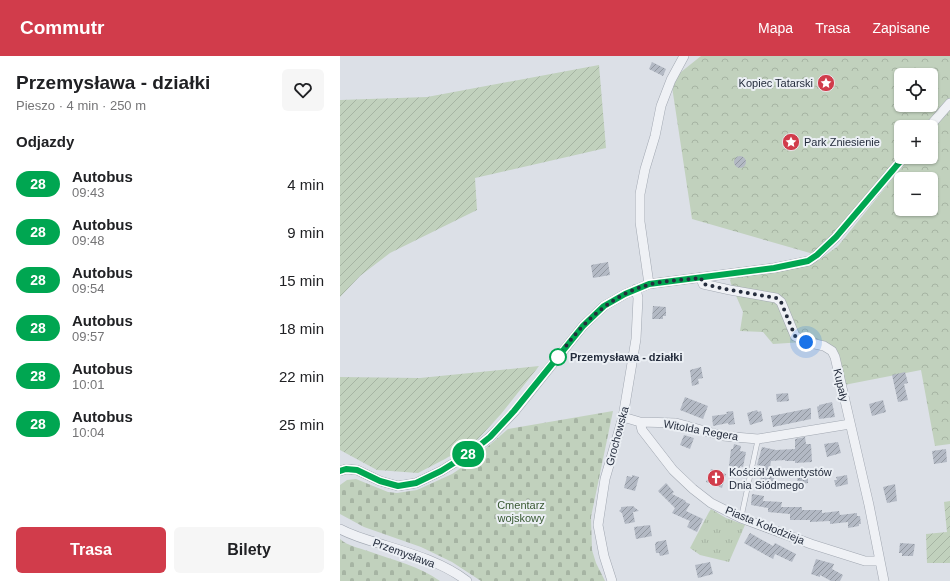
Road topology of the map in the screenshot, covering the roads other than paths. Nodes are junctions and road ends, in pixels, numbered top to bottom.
1 (684, 56) edge
2 (950, 103) edge
3 (935, 120) edge
4 (898, 164) edge
5 (701, 278) junction
6 (649, 284) junction
7 (636, 289) junction
8 (623, 417) junction
9 (640, 422) junction
10 (850, 424) junction
11 (758, 439) junction
12 (340, 471) edge
13 (741, 518) junction
14 (340, 529) edge
15 (879, 561) junction
16 (467, 581) edge
17 (612, 581) edge
18 (884, 581) edge

1 - 6 street
2 - 3 street
4 - 5 street
5 - 6 street
5 - 10 street, Kupały
6 - 7 street
7 - 8 street, Grochowska
7 - 12 street
8 - 9 street, Witolda Regera
8 - 17 street, Grochowska
9 - 11 street, Witolda Regera
9 - 13 street, Piasta Kołodzieja
10 - 11 street, Witolda Regera
10 - 15 street, Kupały
11 - 13 lane
13 - 15 street, Piasta Kołodzieja
14 - 16 street, Przemysława
15 - 18 street, Kupały

